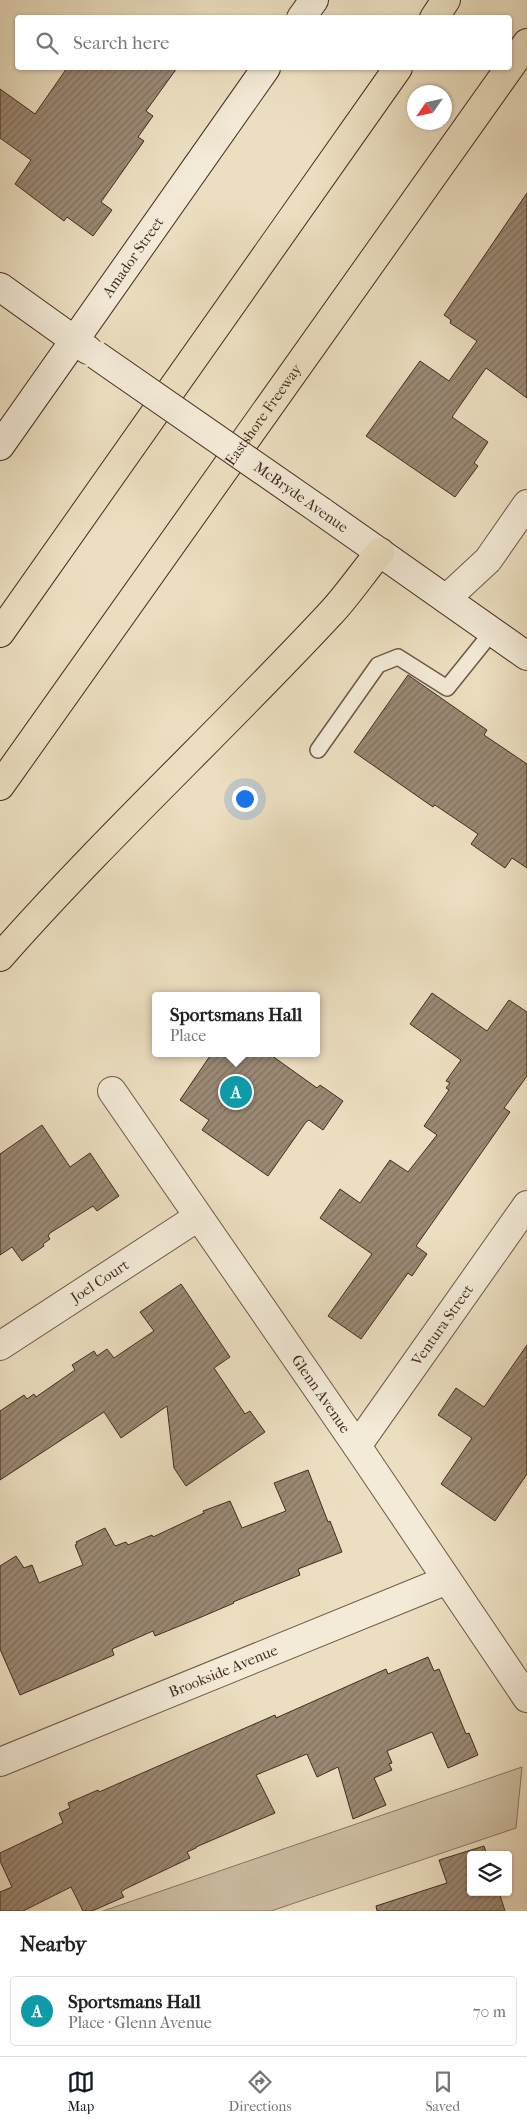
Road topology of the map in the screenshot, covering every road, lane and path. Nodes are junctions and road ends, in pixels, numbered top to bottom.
1 (314, 0) edge
2 (446, 0) edge
3 (303, 15) edge
4 (436, 15) edge
5 (527, 43) edge
6 (512, 64) edge
7 (265, 70) edge
8 (397, 70) edge
9 (508, 70) edge
10 (0, 287) edge
11 (73, 340) junction
12 (0, 446) edge
13 (527, 504) edge
14 (380, 552) junction
15 (446, 599) junction
16 (492, 632) junction
17 (0, 633) edge
18 (527, 656) edge
19 (318, 750) dead end
20 (0, 786) edge
21 (0, 957) edge
22 (112, 1091) dead end
23 (527, 1205) edge
24 (198, 1217) junction
25 (0, 1346) edge
26 (357, 1446) junction
27 (447, 1580) junction
28 (527, 1698) edge
29 (0, 1762) edge

1 - 3 street
2 - 4 highway
5 - 6 highway, Eastshore Freeway
7 - 11 street, Amador Street
8 - 17 highway
9 - 20 highway, Eastshore Freeway
10 - 11 street, McBryde Avenue
11 - 12 street, Amador Street
11 - 14 street, McBryde Avenue, bridge
13 - 15 street
14 - 15 street, McBryde Avenue
14 - 21 highway
15 - 16 street, McBryde Avenue
16 - 18 street, McBryde Avenue
16 - 19 lane
22 - 24 street, Glenn Avenue
23 - 26 street, Ventura Street
24 - 25 street, Joel Court
24 - 26 street, Glenn Avenue
26 - 27 street, Glenn Avenue
27 - 28 street, Glenn Avenue
27 - 29 street, Brookside Avenue

